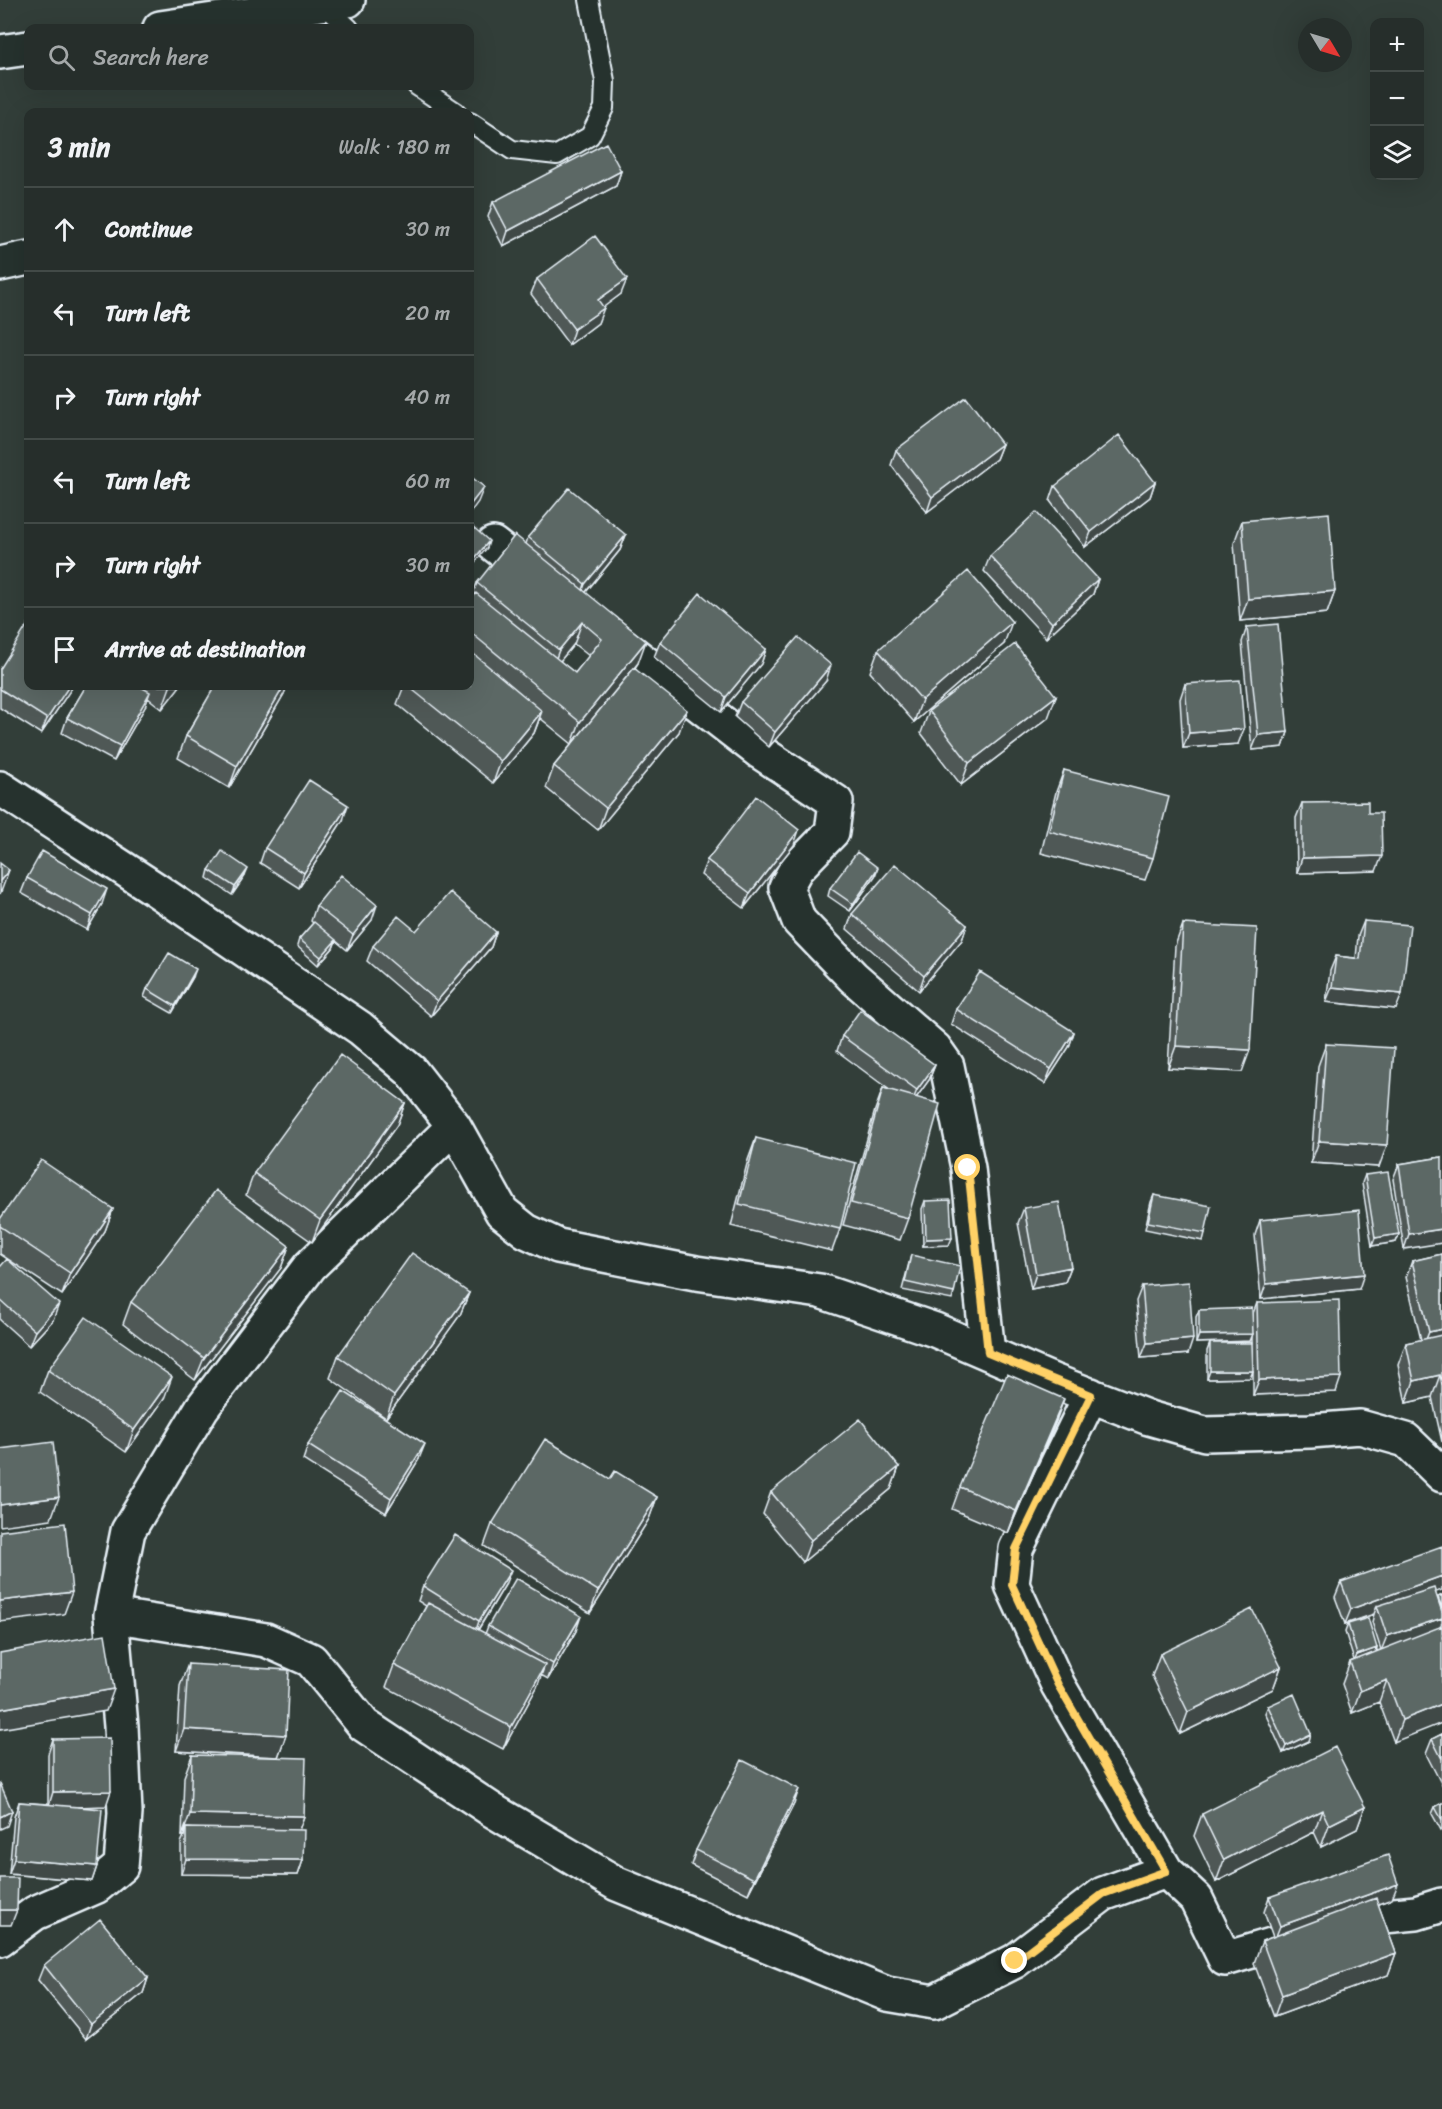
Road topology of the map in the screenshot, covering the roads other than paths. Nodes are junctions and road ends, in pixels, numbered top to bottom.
1 (589, 0) edge
2 (336, 2) edge
3 (187, 24) edge
4 (347, 24) edge
5 (24, 49) edge
6 (0, 52) edge
7 (423, 90) edge
8 (450, 108) edge
9 (474, 125) edge
10 (24, 259) edge
11 (0, 264) edge
12 (493, 544) dead end
13 (0, 788) edge
14 (454, 1126) junction
15 (988, 1353) junction
16 (1091, 1395) junction
17 (1442, 1475) edge
18 (111, 1615) junction
19 (1166, 1871) junction
20 (1442, 1905) edge
21 (0, 1939) edge

1 - 9 lane
2 - 3 main road
2 - 4 lane
5 - 6 main road
7 - 8 lane
10 - 11 main road
12 - 15 main road
13 - 14 main road
14 - 15 main road
14 - 18 main road
15 - 16 main road
16 - 17 main road
16 - 19 main road
18 - 19 main road
18 - 21 main road
19 - 20 main road

